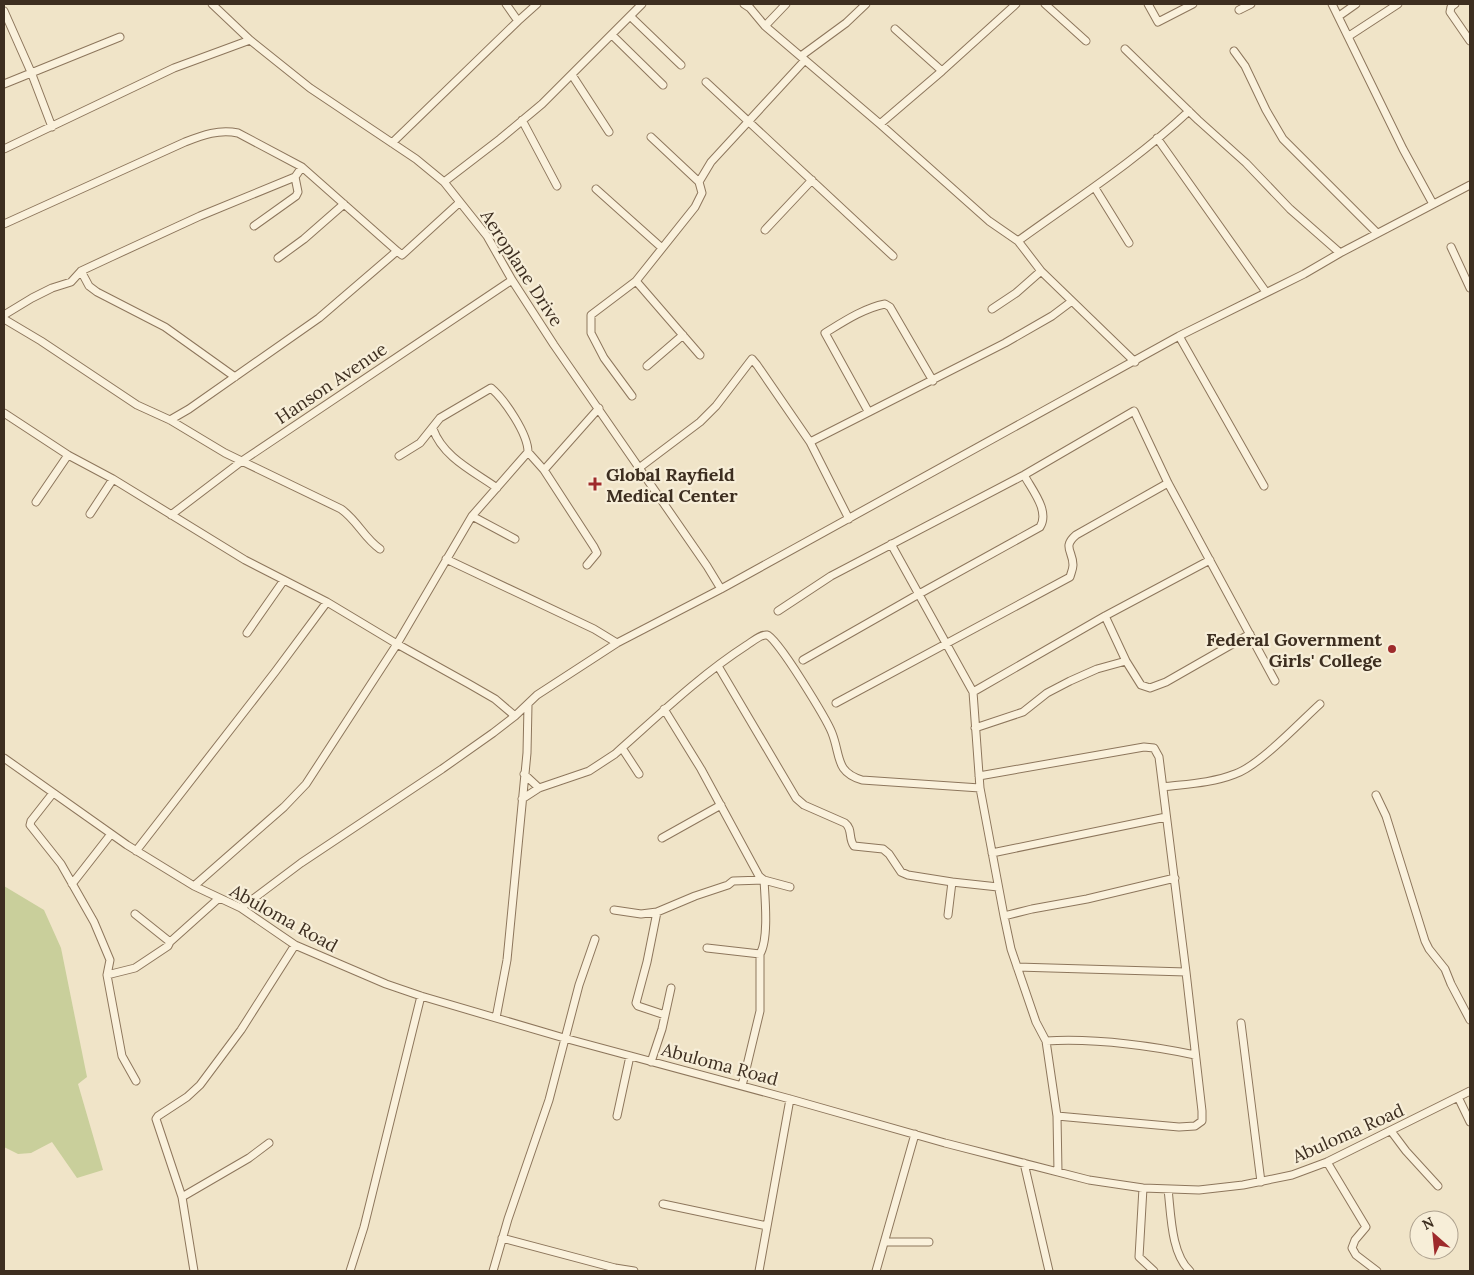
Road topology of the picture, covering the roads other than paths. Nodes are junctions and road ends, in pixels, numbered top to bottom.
1 (212, 4) edge
2 (506, 4) edge
3 (537, 4) edge
4 (642, 4) edge
5 (744, 4) edge
6 (786, 4) edge
7 (866, 4) edge
8 (1016, 4) edge
9 (1045, 4) edge
10 (1148, 4) edge
11 (1193, 4) edge
12 (1251, 4) edge
13 (1332, 4) edge
14 (1356, 4) edge
15 (1398, 4) edge
16 (1455, 4) edge
17 (1239, 10) dead end
18 (4, 11) edge
19 (630, 16) junction
20 (1339, 16) junction
21 (518, 21) junction
22 (765, 26) junction
23 (895, 29) dead end
24 (612, 35) junction
25 (1349, 36) junction
26 (120, 38) dead end
27 (250, 40) junction
28 (1086, 41) dead end
29 (1470, 41) edge
30 (1124, 49) dead end
31 (1234, 51) dead end
32 (803, 58) junction
33 (681, 65) dead end
34 (942, 71) junction
35 (31, 72) junction
36 (572, 75) junction
37 (706, 82) dead end
38 (4, 84) edge
39 (663, 85) dead end
40 (1189, 111) junction
41 (522, 120) junction
42 (749, 122) junction
43 (880, 124) junction
44 (52, 127) junction
45 (609, 132) dead end
46 (651, 137) dead end
47 (1157, 138) junction
48 (392, 143) junction
49 (4, 149) edge
50 (302, 167) junction
51 (295, 177) junction
52 (812, 180) junction
53 (444, 182) junction
54 (699, 182) junction
55 (1470, 185) edge
56 (556, 186) dead end
57 (1094, 188) junction
58 (596, 189) dead end
59 (460, 202) junction
60 (344, 204) junction
61 (1434, 204) junction
62 (4, 224) edge
63 (254, 226) dead end
64 (765, 230) dead end
65 (1377, 233) junction
66 (1018, 240) junction
67 (1129, 244) dead end
68 (1451, 247) dead end
69 (662, 248) junction
70 (397, 251) junction
71 (1340, 253) junction
72 (892, 256) dead end
73 (278, 258) dead end
74 (1041, 271) junction
75 (81, 272) junction
76 (512, 280) junction
77 (636, 281) junction
78 (1470, 288) edge
79 (1266, 292) junction
80 (1072, 301) junction
81 (992, 308) dead end
82 (4, 315) edge
83 (4, 319) edge
84 (683, 335) junction
85 (1179, 336) junction
86 (700, 355) dead end
87 (1135, 362) junction
88 (647, 366) dead end
89 (235, 377) junction
90 (933, 381) junction
91 (632, 396) dead end
92 (599, 408) junction
93 (868, 412) junction
94 (4, 413) edge
95 (170, 420) junction
96 (433, 429) junction
97 (810, 442) junction
98 (528, 452) junction
99 (68, 455) junction
100 (400, 456) dead end
101 (242, 461) junction
102 (639, 468) junction
103 (544, 470) junction
104 (1024, 475) junction
105 (113, 479) junction
106 (1168, 483) junction
107 (1264, 486) dead end
108 (497, 488) junction
109 (36, 502) dead end
110 (90, 514) dead end
111 (171, 515) junction
112 (472, 516) junction
113 (849, 519) junction
114 (516, 540) dead end
115 (891, 544) junction
116 (380, 549) dead end
117 (446, 559) junction
118 (1210, 560) junction
119 (587, 565) dead end
120 (284, 580) junction
121 (721, 589) junction
122 (919, 594) junction
123 (327, 602) junction
124 (778, 611) dead end
125 (1105, 616) junction
126 (248, 633) dead end
127 (1250, 634) junction
128 (616, 643) junction
129 (397, 644) junction
130 (947, 644) junction
131 (803, 660) dead end
132 (1126, 661) junction
133 (718, 666) junction
134 (1275, 681) dead end
135 (973, 692) junction
136 (836, 703) dead end
137 (1320, 704) dead end
138 (528, 705) junction
139 (664, 709) junction
140 (515, 716) junction
141 (975, 728) junction
142 (622, 748) junction
143 (4, 758) edge
144 (524, 774) junction
145 (639, 774) dead end
146 (979, 776) junction
147 (1164, 787) junction
148 (539, 788) junction
149 (980, 788) junction
150 (54, 793) junction
151 (1376, 795) dead end
152 (522, 799) junction
153 (720, 805) junction
154 (1166, 817) junction
155 (111, 834) junction
156 (662, 838) dead end
157 (136, 851) junction
158 (992, 853) junction
159 (1175, 878) junction
160 (764, 880) junction
161 (952, 882) junction
162 (72, 884) junction
163 (194, 886) junction
164 (790, 887) dead end
165 (998, 887) junction
166 (218, 898) junction
167 (241, 908) junction
168 (614, 910) dead end
169 (657, 912) junction
170 (135, 914) dead end
171 (948, 915) dead end
172 (1004, 916) junction
173 (595, 939) dead end
174 (170, 942) junction
175 (295, 945) junction
176 (707, 948) dead end
177 (760, 954) junction
178 (1017, 967) junction
179 (1186, 972) junction
180 (107, 975) junction
181 (671, 988) dead end
182 (421, 996) junction
183 (665, 1015) junction
184 (496, 1018) junction
185 (1470, 1020) edge
186 (1241, 1023) dead end
187 (564, 1038) junction
188 (1046, 1040) junction
189 (1195, 1055) junction
190 (630, 1056) junction
191 (651, 1062) junction
192 (136, 1081) dead end
193 (742, 1086) junction
194 (1470, 1091) edge
195 (1458, 1097) junction
196 (790, 1099) junction
197 (617, 1116) dead end
198 (1057, 1116) junction
199 (1470, 1122) edge
200 (1391, 1130) junction
201 (915, 1134) junction
202 (269, 1143) dead end
203 (1327, 1162) junction
204 (1024, 1163) junction
205 (1058, 1172) junction
206 (1261, 1182) junction
207 (1438, 1186) dead end
208 (1143, 1188) junction
209 (1168, 1190) junction
210 (182, 1197) junction
211 (663, 1204) dead end
212 (767, 1226) junction
213 (502, 1238) junction
214 (884, 1242) junction
215 (929, 1242) dead end
216 (194, 1271) edge
217 (350, 1271) edge
218 (493, 1271) edge
219 (634, 1271) edge
220 (759, 1271) edge
221 (876, 1271) edge
222 (1049, 1271) edge
223 (1154, 1271) edge
224 (1190, 1271) edge
225 (1377, 1271) edge

1 - 27 street, Aeroplane Drive
2 - 21 street
3 - 21 street
4 - 19 street
5 - 22 street
6 - 22 street
7 - 32 street
8 - 34 street
9 - 28 street
10 - 11 street
12 - 17 street
13 - 20 street
14 - 20 street
15 - 25 street
16 - 29 street
18 - 35 street
19 - 24 street
19 - 33 street
20 - 25 street
21 - 48 street
22 - 32 street
23 - 34 street
24 - 36 street
24 - 39 street
25 - 61 street
26 - 35 street
27 - 44 street
27 - 48 street, Aeroplane Drive
30 - 40 street
31 - 65 street
32 - 42 street
32 - 43 street
34 - 43 street
35 - 38 street
35 - 44 street
36 - 41 street
36 - 45 street
37 - 42 street
40 - 47 street
40 - 71 street
41 - 53 street
41 - 56 street
42 - 52 street
42 - 54 street
43 - 66 street
44 - 49 street
46 - 54 street
47 - 57 street
47 - 79 street
48 - 53 street, Aeroplane Drive
50 - 51 street
50 - 60 street
50 - 62 street
51 - 63 street
51 - 75 street
52 - 64 street
52 - 72 street
53 - 59 street, Aeroplane Drive
54 - 69 street
55 - 61 street
57 - 66 street
57 - 67 street
58 - 69 street
59 - 70 street
59 - 76 street, Aeroplane Drive
60 - 70 street
60 - 73 street
61 - 65 street
65 - 71 street
66 - 74 street
68 - 78 street
69 - 77 street
70 - 89 street
71 - 79 street
74 - 80 street
74 - 81 street
75 - 82 street
75 - 89 street
76 - 92 street, Aeroplane Drive
76 - 101 street, Hanson Avenue
77 - 84 street
77 - 91 street
79 - 85 street
80 - 87 street
80 - 90 street
83 - 95 street
84 - 86 street
84 - 88 street
85 - 87 street
85 - 107 street
87 - 113 street
89 - 95 street
90 - 93 street
90 - 93 street
92 - 102 street, Aeroplane Drive
92 - 103 street
93 - 97 street
94 - 99 street
95 - 101 street
96 - 98 street
96 - 100 street
96 - 108 street
97 - 102 street
97 - 113 street
98 - 103 street
98 - 108 street
99 - 105 street
99 - 109 street
101 - 111 street, Hanson Avenue
101 - 116 street
102 - 121 street, Aeroplane Drive
103 - 119 street
104 - 106 street
104 - 115 street
104 - 122 street
105 - 110 street
105 - 111 street
106 - 118 street
106 - 130 street
108 - 112 street
111 - 120 street
112 - 114 street
112 - 117 street
113 - 121 street
115 - 122 street
115 - 124 street
117 - 128 street
117 - 129 street
118 - 125 street
118 - 127 street
120 - 123 street
120 - 126 street
121 - 128 street
122 - 130 street
122 - 131 street
123 - 129 street
123 - 157 street
125 - 132 street
125 - 135 street
127 - 132 street
127 - 134 street
128 - 138 street
129 - 140 street
129 - 163 street
130 - 135 street
130 - 136 street
132 - 141 street
133 - 139 street
133 - 149 street
133 - 161 street
135 - 141 street
137 - 147 street
138 - 140 street
138 - 144 street
139 - 142 street
139 - 153 street
140 - 167 street
141 - 146 street
142 - 145 street
142 - 148 street
143 - 150 street, Abuloma Road
144 - 148 street
144 - 152 street
146 - 147 street
146 - 149 street
147 - 154 street
148 - 152 street
149 - 158 street
150 - 155 street, Abuloma Road
150 - 162 street
151 - 185 street
152 - 184 street
153 - 156 street
153 - 160 street
154 - 158 street
154 - 159 street
155 - 157 street, Abuloma Road
155 - 162 street
157 - 163 street, Abuloma Road
158 - 165 street
159 - 172 street
159 - 179 street
160 - 164 street
160 - 169 street
160 - 177 street
161 - 165 street
161 - 171 street
162 - 180 street
163 - 166 street, Abuloma Road
165 - 172 street
166 - 167 street, Abuloma Road
166 - 174 street
167 - 175 street, Abuloma Road
168 - 169 street
169 - 183 street
170 - 174 street
172 - 178 street
173 - 187 street
174 - 180 street
175 - 182 street, Abuloma Road
175 - 210 street
176 - 177 street
177 - 193 street
178 - 179 street
178 - 188 street
179 - 189 street
180 - 192 street
181 - 183 street
182 - 184 street, Abuloma Road
182 - 217 street
183 - 191 street
184 - 187 street, Abuloma Road
186 - 206 street
187 - 190 street, Abuloma Road
187 - 213 street
188 - 189 street
188 - 198 street
189 - 198 street
190 - 191 street, Abuloma Road
190 - 197 street
191 - 193 street, Abuloma Road
193 - 196 street, Abuloma Road
194 - 195 street, Abuloma Road
195 - 199 street
195 - 200 street, Abuloma Road
196 - 201 street, Abuloma Road
196 - 212 street
198 - 205 street
200 - 203 street, Abuloma Road
200 - 207 street
201 - 204 street, Abuloma Road
201 - 214 street
202 - 210 street
203 - 206 street, Abuloma Road
203 - 225 street
204 - 205 street, Abuloma Road
204 - 222 street
205 - 208 street, Abuloma Road
206 - 209 street, Abuloma Road
208 - 209 street, Abuloma Road
208 - 223 street
209 - 224 street
210 - 216 street
211 - 212 street
212 - 220 street
213 - 218 street
213 - 219 street
214 - 215 street
214 - 221 street

